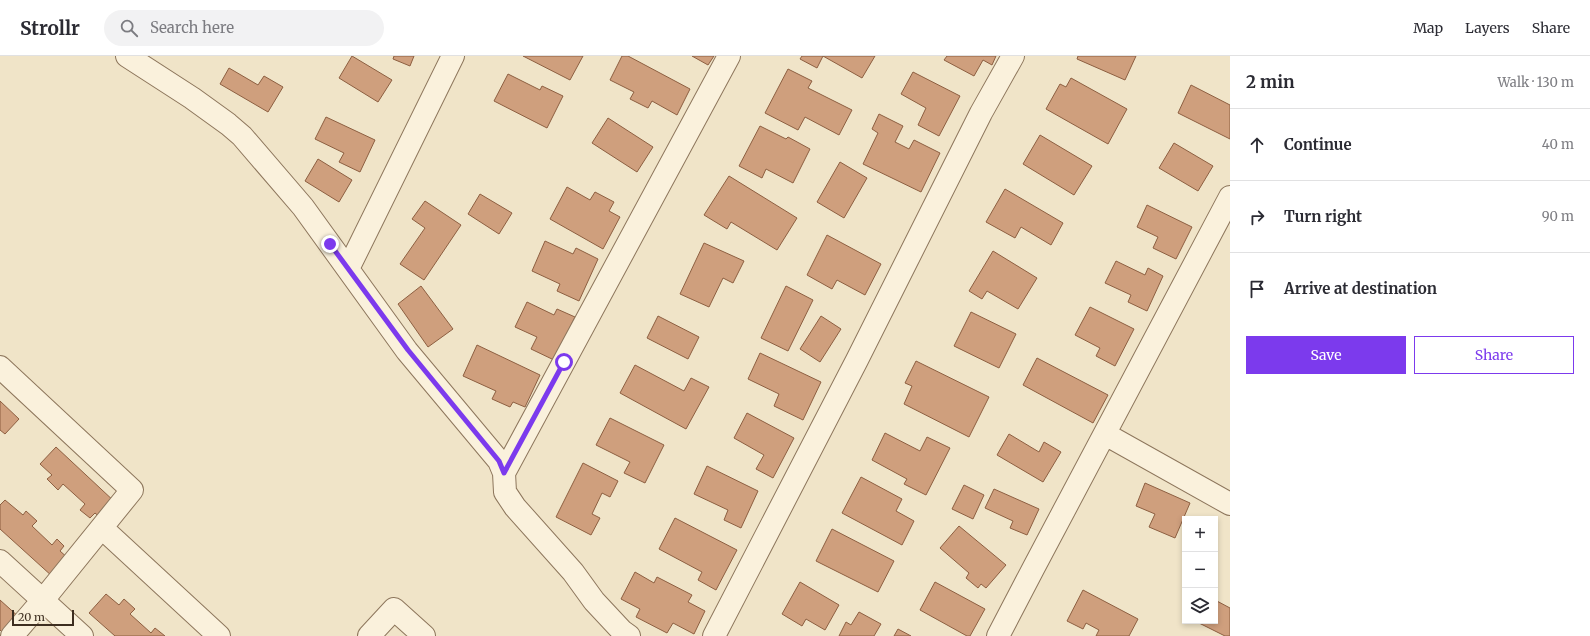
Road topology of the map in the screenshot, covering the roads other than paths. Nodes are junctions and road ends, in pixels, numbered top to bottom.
1 (127, 56) edge
2 (453, 56) edge
3 (729, 56) edge
4 (1013, 56) edge
5 (149, 62) edge
6 (1230, 197) edge
7 (348, 268) junction
8 (0, 367) edge
9 (1105, 434) junction
10 (504, 473) junction
11 (1230, 504) edge
12 (102, 528) junction
13 (0, 561) edge
14 (43, 600) junction
15 (12, 636) edge
16 (82, 636) edge
17 (219, 636) edge
18 (369, 636) edge
19 (424, 636) edge
20 (629, 636) edge
21 (714, 636) edge
22 (998, 636) edge

1 - 5 street
2 - 7 street
3 - 10 street
4 - 21 street
5 - 7 street
6 - 9 street
7 - 10 street
8 - 12 street
9 - 11 street
9 - 22 street
10 - 20 street
12 - 14 street
12 - 17 street
13 - 14 street
14 - 15 street
14 - 16 street
18 - 19 street

